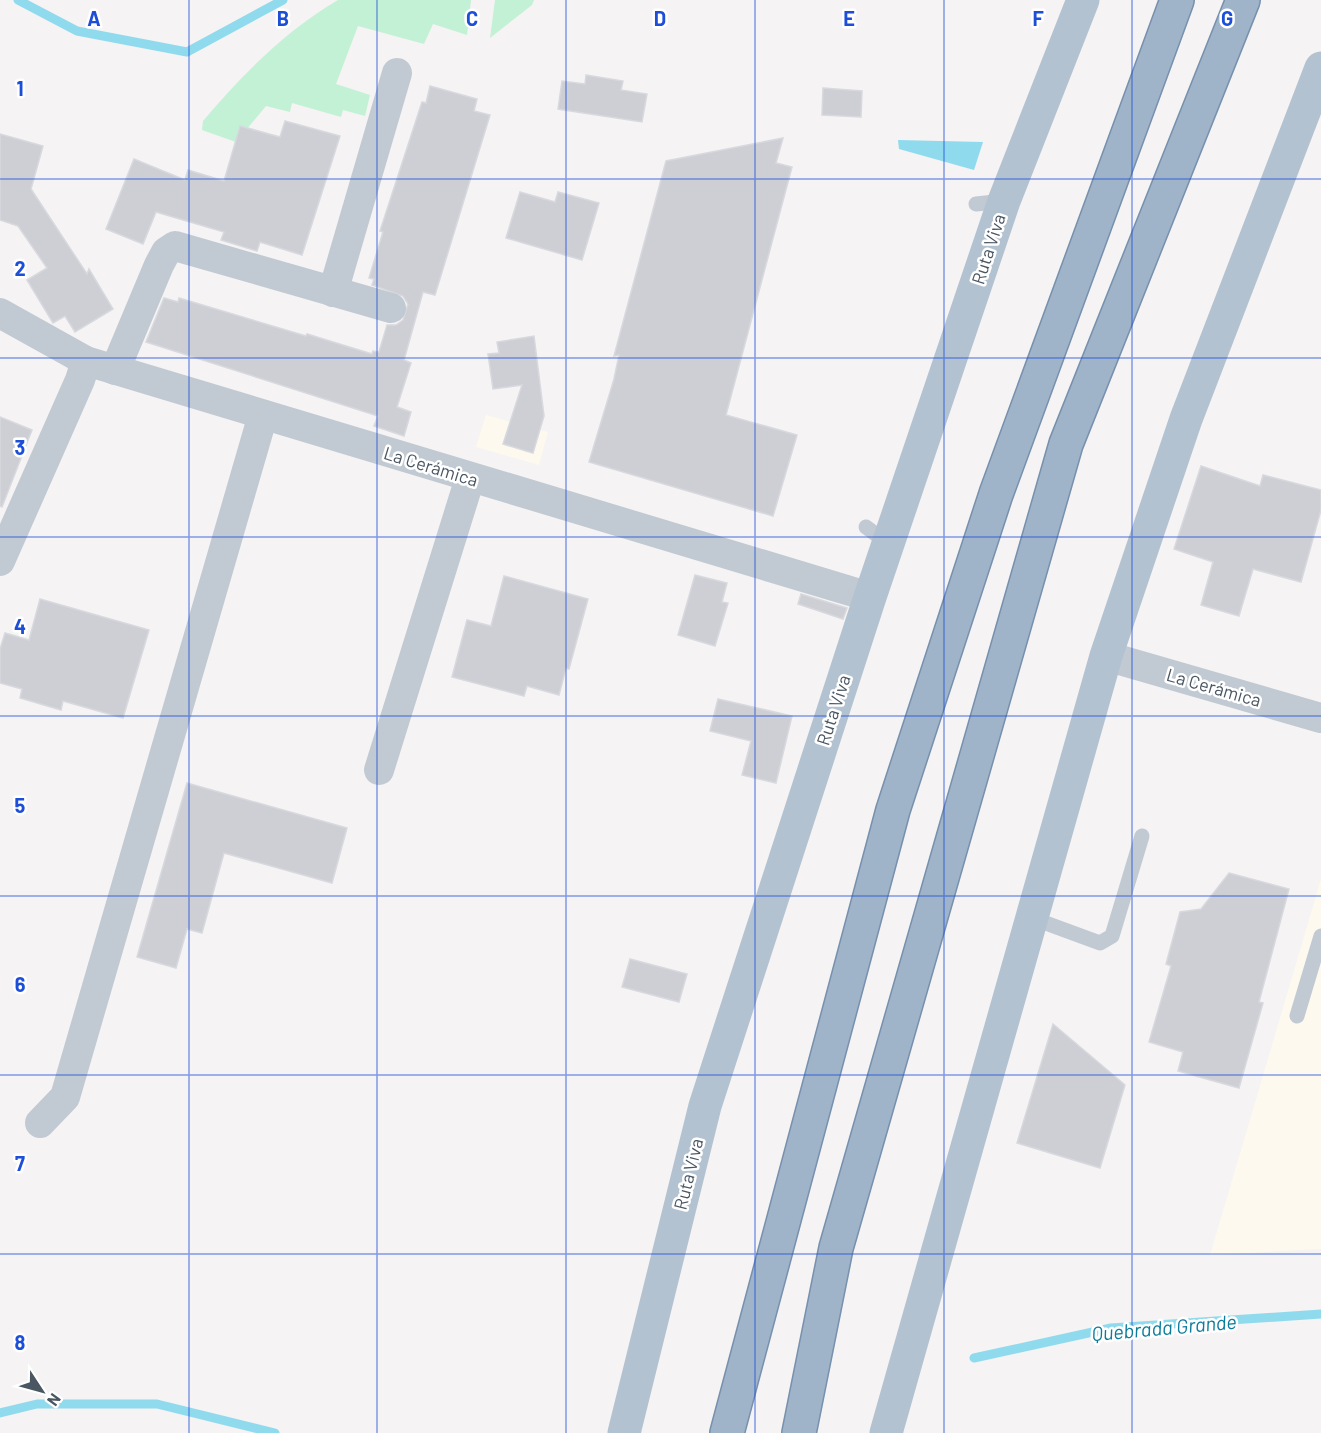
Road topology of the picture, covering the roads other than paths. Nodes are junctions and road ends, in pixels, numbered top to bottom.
1 (1177, 0) edge
2 (1243, 0) edge
3 (1080, 1) edge
4 (1321, 68) edge
5 (397, 73) dead end
6 (333, 292) junction
7 (391, 308) dead end
8 (0, 314) edge
9 (86, 361) junction
10 (115, 370) junction
11 (263, 415) junction
12 (470, 477) junction
13 (0, 561) edge
14 (870, 597) junction
15 (1106, 656) junction
16 (1320, 713) edge
17 (380, 770) dead end
18 (1142, 836) dead end
19 (1032, 918) junction
20 (1321, 936) edge
21 (1297, 1016) dead end
22 (40, 1123) dead end
23 (800, 1430) edge
24 (624, 1433) edge
25 (727, 1433) edge
26 (886, 1433) edge

1 - 25 highway
2 - 23 highway
3 - 14 main road, Ruta Viva
4 - 15 main road
5 - 6 street
6 - 7 street
6 - 10 street
8 - 9 street, La Cerámica
9 - 10 street, La Cerámica
9 - 13 street
10 - 11 street, La Cerámica
11 - 12 street, La Cerámica
11 - 22 street
12 - 14 street, La Cerámica
12 - 17 street
14 - 24 main road, Ruta Viva
15 - 16 street, La Cerámica
15 - 19 main road
18 - 19 lane
19 - 26 main road
20 - 21 lane

